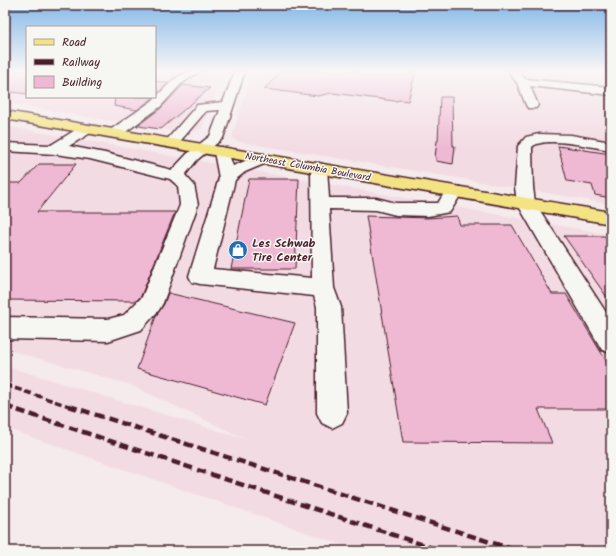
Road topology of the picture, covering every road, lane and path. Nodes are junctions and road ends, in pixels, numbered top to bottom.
1 (163, 97) edge
2 (231, 97) edge
3 (529, 97) edge
4 (228, 105) junction
5 (532, 105) dead end
6 (5, 115) edge
7 (87, 129) junction
8 (115, 134) junction
9 (171, 143) junction
10 (611, 146) edge
11 (5, 147) edge
12 (204, 148) junction
13 (21, 149) junction
14 (53, 150) junction
15 (222, 152) junction
16 (264, 159) junction
17 (5, 161) edge
18 (319, 168) junction
19 (176, 176) junction
20 (227, 178) junction
21 (454, 191) junction
22 (526, 203) junction
23 (320, 204) junction
24 (611, 218) edge
25 (323, 288) junction
26 (5, 328) edge
27 (611, 342) edge
28 (332, 413) dead end

1 - 8 street
2 - 4 street
3 - 5 street
4 - 9 street
4 - 12 street
6 - 7 main road, Northeast Columbia Boulevard
7 - 8 main road, Northeast Columbia Boulevard
7 - 14 street
8 - 9 main road, Northeast Columbia Boulevard
9 - 12 main road, Northeast Columbia Boulevard
10 - 22 street
11 - 13 street
12 - 15 main road, Northeast Columbia Boulevard
12 - 19 street
13 - 14 street
13 - 17 street
14 - 19 street
15 - 16 main road, Northeast Columbia Boulevard
15 - 20 street
16 - 18 main road, Northeast Columbia Boulevard
16 - 20 street
18 - 21 main road, Northeast Columbia Boulevard
18 - 23 street
19 - 26 street
20 - 25 street
21 - 22 main road, Northeast Columbia Boulevard
21 - 23 street
22 - 24 main road, Northeast Columbia Boulevard
22 - 27 street
23 - 25 street
25 - 28 street

